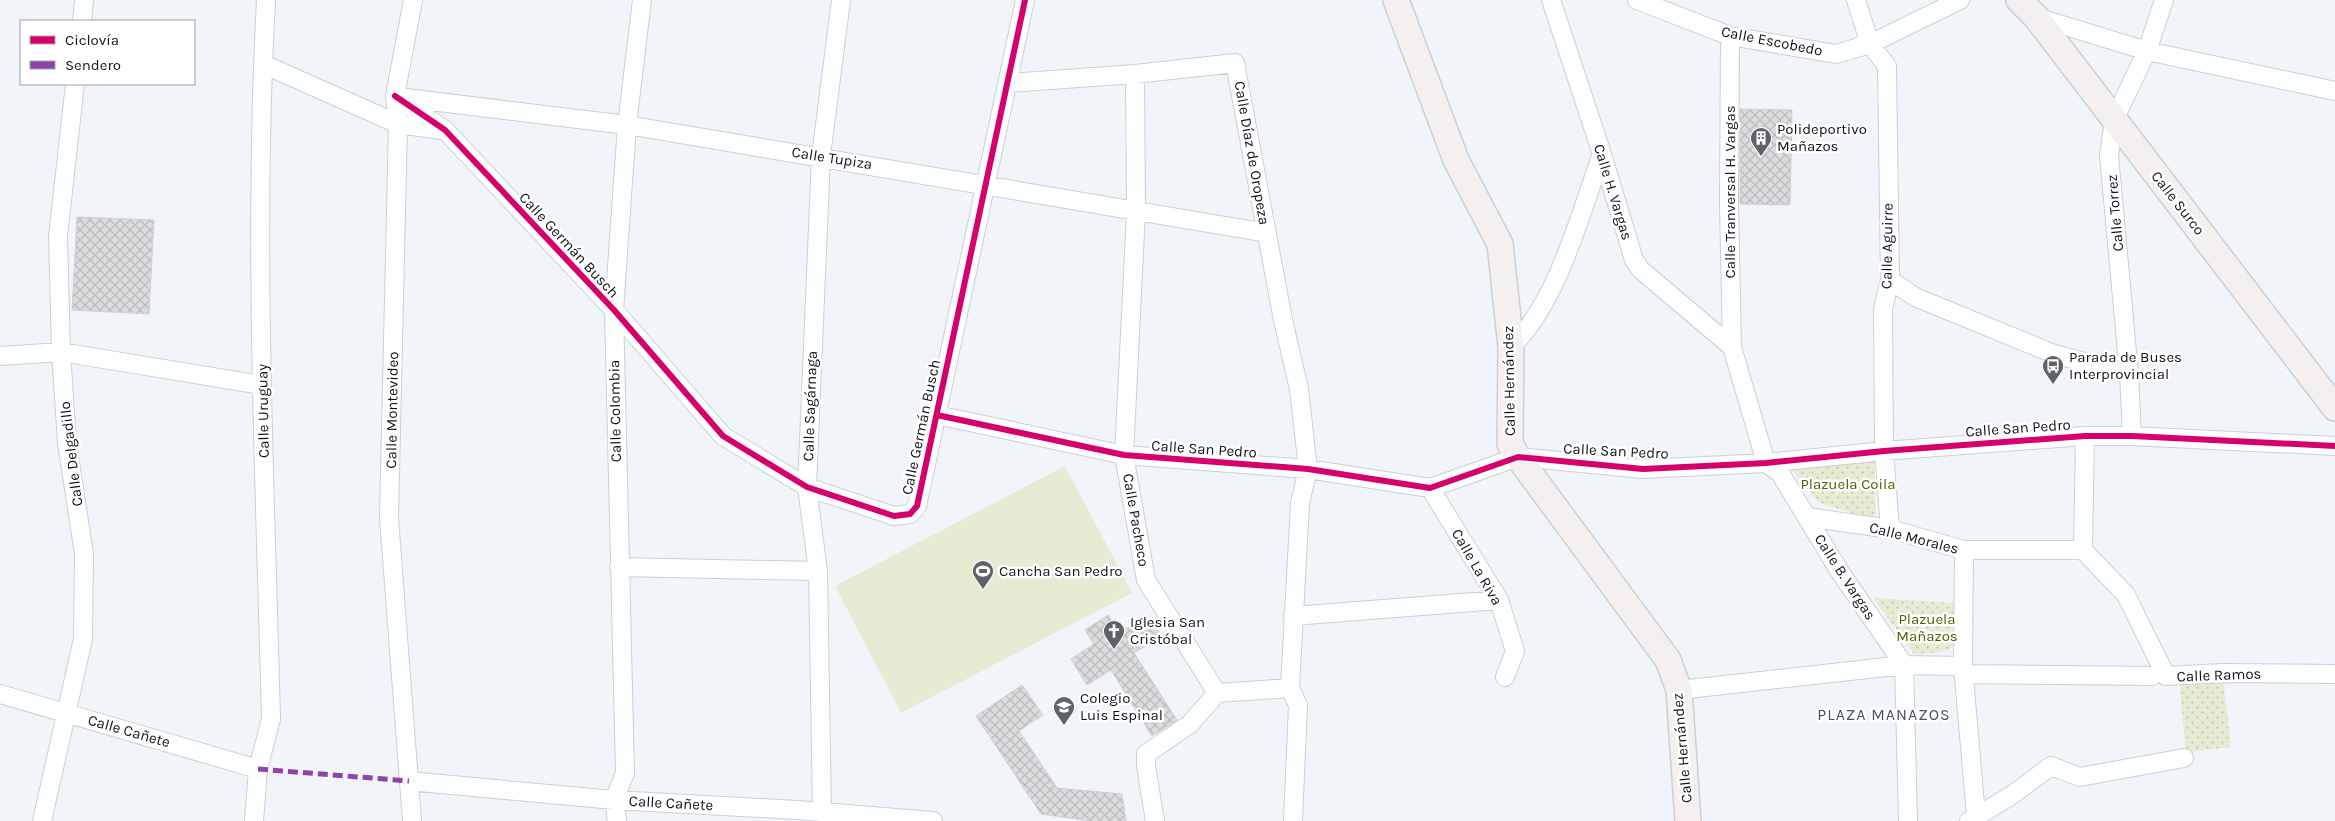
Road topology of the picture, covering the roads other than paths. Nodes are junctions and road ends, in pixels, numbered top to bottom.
1 (84, 0) edge
2 (266, 0) edge
3 (413, 0) edge
4 (642, 0) edge
5 (841, 0) edge
6 (1025, 0) edge
7 (1396, 0) edge
8 (1551, 0) edge
9 (1637, 0) edge
10 (1856, 0) edge
11 (1960, 0) edge
12 (2164, 0) edge
13 (2027, 9) edge
14 (82, 20) edge
15 (1730, 36) junction
16 (1870, 44) junction
17 (2147, 51) junction
18 (263, 64) junction
19 (1135, 74) junction
20 (1008, 84) junction
21 (75, 85) edge
22 (2335, 91) edge
23 (395, 96) junction
24 (2114, 120) junction
25 (398, 124) junction
26 (627, 125) junction
27 (445, 130) junction
28 (1602, 154) junction
29 (821, 156) junction
30 (984, 184) junction
31 (1136, 212) junction
32 (1267, 233) junction
33 (1890, 280) junction
34 (614, 310) junction
35 (1511, 347) junction
36 (1732, 347) junction
37 (61, 352) junction
38 (0, 356) edge
39 (2129, 374) junction
40 (262, 384) junction
41 (2335, 408) edge
42 (936, 415) junction
43 (2085, 436) junction
44 (2132, 436) junction
45 (2335, 446) edge
46 (1884, 451) junction
47 (1124, 455) junction
48 (1518, 457) junction
49 (1766, 463) junction
50 (1308, 469) junction
51 (807, 487) junction
52 (1430, 488) junction
53 (1807, 518) junction
54 (1890, 529) junction
55 (1964, 550) junction
56 (2083, 550) junction
57 (619, 566) junction
58 (818, 571) junction
59 (1498, 600) junction
60 (1293, 616) junction
61 (1904, 664) junction
62 (1964, 670) junction
63 (2335, 674) edge
64 (2152, 676) dead end
65 (1505, 677) dead end
66 (1290, 688) junction
67 (1678, 690) junction
68 (1217, 693) junction
69 (0, 694) edge
70 (67, 713) junction
71 (2184, 758) dead end
72 (258, 769) junction
73 (409, 781) junction
74 (614, 800) junction
75 (822, 812) junction
76 (801, 816) edge
77 (1972, 818) edge
78 (42, 821) edge
79 (254, 821) edge
80 (412, 821) edge
81 (617, 821) edge
82 (933, 821) edge
83 (1155, 821) edge
84 (1293, 821) edge
85 (1688, 821) edge
86 (1908, 821) edge

1 - 14 street
2 - 18 street, Calle Uruguay
3 - 23 street, Calle Montevideo
4 - 26 street, Calle Colombia
5 - 29 street, Calle Sagárnaga
6 - 20 street, Calle Germán Busch
7 - 35 main road, Calle Hernández
8 - 28 street, Calle H. Vargas
9 - 15 street, Calle Escobedo
10 - 16 street, Calle Aguirre
11 - 16 street, Calle Escobedo
12 - 17 street, Calle Torrez
13 - 17 street
13 - 24 main road, Calle Surco
15 - 16 street, Calle Escobedo
15 - 36 street, Calle Tranversal H. Vargas
16 - 33 street, Calle Aguirre
17 - 22 street
17 - 24 street, Calle Torrez
18 - 25 street
18 - 40 street, Calle Uruguay
19 - 20 street, Calle Díaz de Oropeza
19 - 31 street, Calle Pacheco
19 - 32 street, Calle Díaz de Oropeza
20 - 30 street, Calle Germán Busch
21 - 37 street, Calle Delgadillo
23 - 25 street, Calle Montevideo
23 - 26 street, Calle Tupiza
23 - 27 street, Calle Germán Busch
24 - 39 street, Calle Torrez
24 - 41 main road, Calle Surco
25 - 27 street
25 - 73 street, Calle Montevideo
26 - 29 street, Calle Tupiza
26 - 34 street, Calle Colombia
27 - 34 street, Calle Germán Busch
28 - 35 street
28 - 36 street, Calle H. Vargas
29 - 30 street, Calle Tupiza
29 - 51 street, Calle Sagárnaga
30 - 31 street, Calle Tupiza
30 - 42 street, Calle Germán Busch
31 - 32 street, Calle Tupiza
31 - 47 street, Calle Pacheco
32 - 50 street, Calle Díaz de Oropeza
33 - 39 street
33 - 46 street, Calle Aguirre
34 - 51 street, Calle Germán Busch
34 - 57 street, Calle Colombia
35 - 48 main road, Calle Hernández
36 - 49 street
37 - 38 street
37 - 40 street
37 - 70 street, Calle Delgadillo
39 - 44 street, Calle Torrez
40 - 72 street, Calle Uruguay
42 - 47 street, Calle San Pedro
42 - 51 street, Calle Germán Busch
43 - 44 street, Calle San Pedro
43 - 46 street, Calle San Pedro
43 - 56 street
44 - 45 street, Calle San Pedro
46 - 49 street, Calle San Pedro
46 - 54 street, Calle Aguirre
47 - 50 street, Calle San Pedro
47 - 68 street, Calle Pacheco
48 - 49 street, Calle San Pedro
48 - 52 street, Calle San Pedro
48 - 67 main road, Calle Hernández
49 - 53 street, Calle B. Vargas
50 - 52 street, Calle San Pedro
50 - 60 street, Calle Díaz de Oropeza
51 - 58 street, Calle Sagárnaga
52 - 59 street, Calle La Riva
53 - 54 street, Calle Morales
53 - 61 street, Calle B. Vargas
54 - 55 street, Calle Morales
55 - 56 street, Calle Morales
55 - 62 street
56 - 63 street, Calle Ramos
57 - 58 street
57 - 74 street, Calle Colombia
58 - 75 street, Calle Sagárnaga
59 - 60 street
59 - 65 street, Calle La Riva
60 - 66 street, Calle Díaz de Oropeza
61 - 62 street
61 - 67 street
61 - 86 street
62 - 64 street
62 - 77 street
66 - 68 street
66 - 84 street
67 - 85 main road, Calle Hernández
68 - 83 street
69 - 70 street, Calle Cañete
70 - 72 street, Calle Cañete
70 - 78 street, Calle Delgadillo
71 - 77 street
72 - 79 street, Calle Uruguay
73 - 74 street, Calle Cañete
73 - 80 street, Calle Montevideo
74 - 76 street, Calle Cañete
74 - 81 street, Calle Colombia
75 - 76 street, Calle Cañete
75 - 82 street, Calle Cañete

